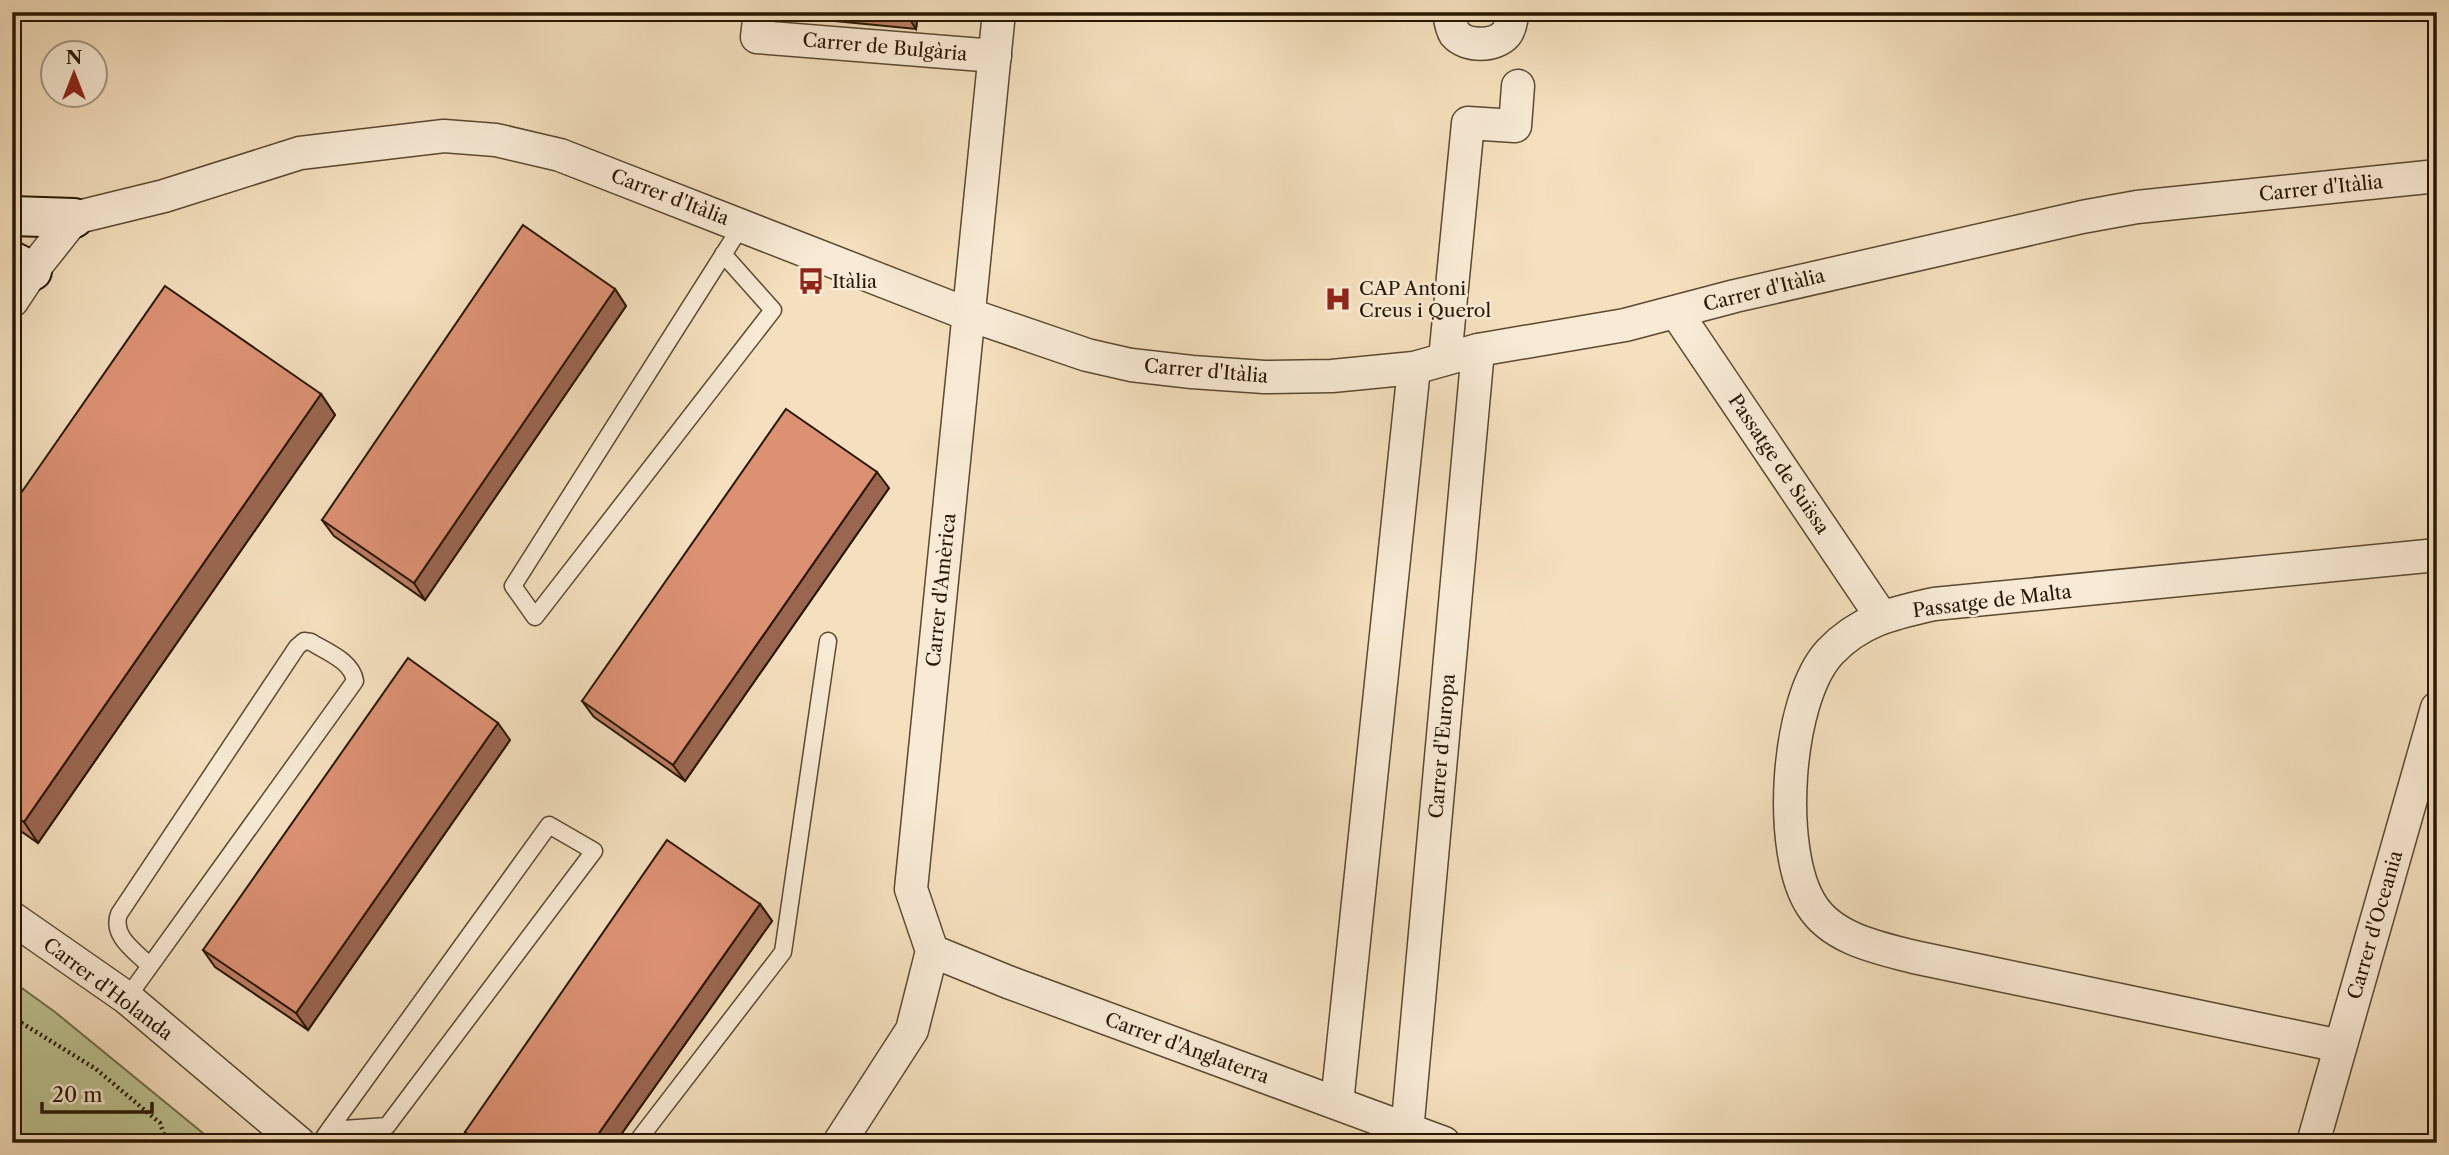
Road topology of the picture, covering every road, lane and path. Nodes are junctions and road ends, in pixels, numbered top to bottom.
1 (760, 12) edge
2 (999, 12) edge
3 (1449, 12) edge
4 (1513, 12) edge
5 (995, 56) junction
6 (1518, 86) dead end
7 (2437, 176) edge
8 (12, 216) edge
9 (74, 218) junction
10 (742, 225) junction
11 (723, 254) junction
12 (19, 278) edge
13 (1676, 312) junction
14 (970, 315) junction
15 (1478, 350) junction
16 (1445, 359) junction
17 (1414, 368) junction
18 (2437, 555) edge
19 (1881, 616) junction
20 (828, 641) dead end
21 (2437, 708) edge
22 (12, 918) edge
23 (932, 951) junction
24 (149, 965) junction
25 (127, 998) junction
26 (12, 1017) edge
27 (2340, 1046) junction
28 (1337, 1103) junction
29 (324, 1136) edge
30 (1407, 1136) edge
31 (167, 1143) edge
32 (299, 1143) edge
33 (636, 1143) edge
34 (839, 1143) edge
35 (1444, 1143) edge
36 (2313, 1143) edge

1 - 5 street, Carrer de Bulgària
2 - 5 street, Carrer d'Amèrica
3 - 4 street
5 - 14 street, Carrer d'Amèrica
6 - 16 street
7 - 13 street, Carrer d'Itàlia
8 - 9 main road
9 - 10 street, Carrer d'Itàlia
9 - 12 street
10 - 11 lane
10 - 14 street, Carrer d'Itàlia
11 - 11 lane
13 - 15 street, Carrer d'Itàlia
13 - 19 street, Passatge de Suïssa
14 - 17 street, Carrer d'Itàlia
14 - 23 street, Carrer d'Amèrica
15 - 16 street, Carrer d'Itàlia
15 - 30 street, Carrer d'Europa
16 - 17 street, Carrer d'Itàlia
17 - 28 street
18 - 19 street, Passatge de Malta
19 - 27 street, Passatge de Malta
20 - 33 lane
21 - 27 street, Carrer d'Oceania
22 - 25 street, Carrer d'Holanda
23 - 28 street, Carrer d'Anglaterra
23 - 34 street
24 - 24 lane
24 - 25 lane
25 - 32 street, Carrer d'Holanda
26 - 31 path
27 - 36 street, Carrer d'Oceania
28 - 30 street, Carrer d'Anglaterra
29 - 29 lane
30 - 35 street, Carrer d'Anglaterra

